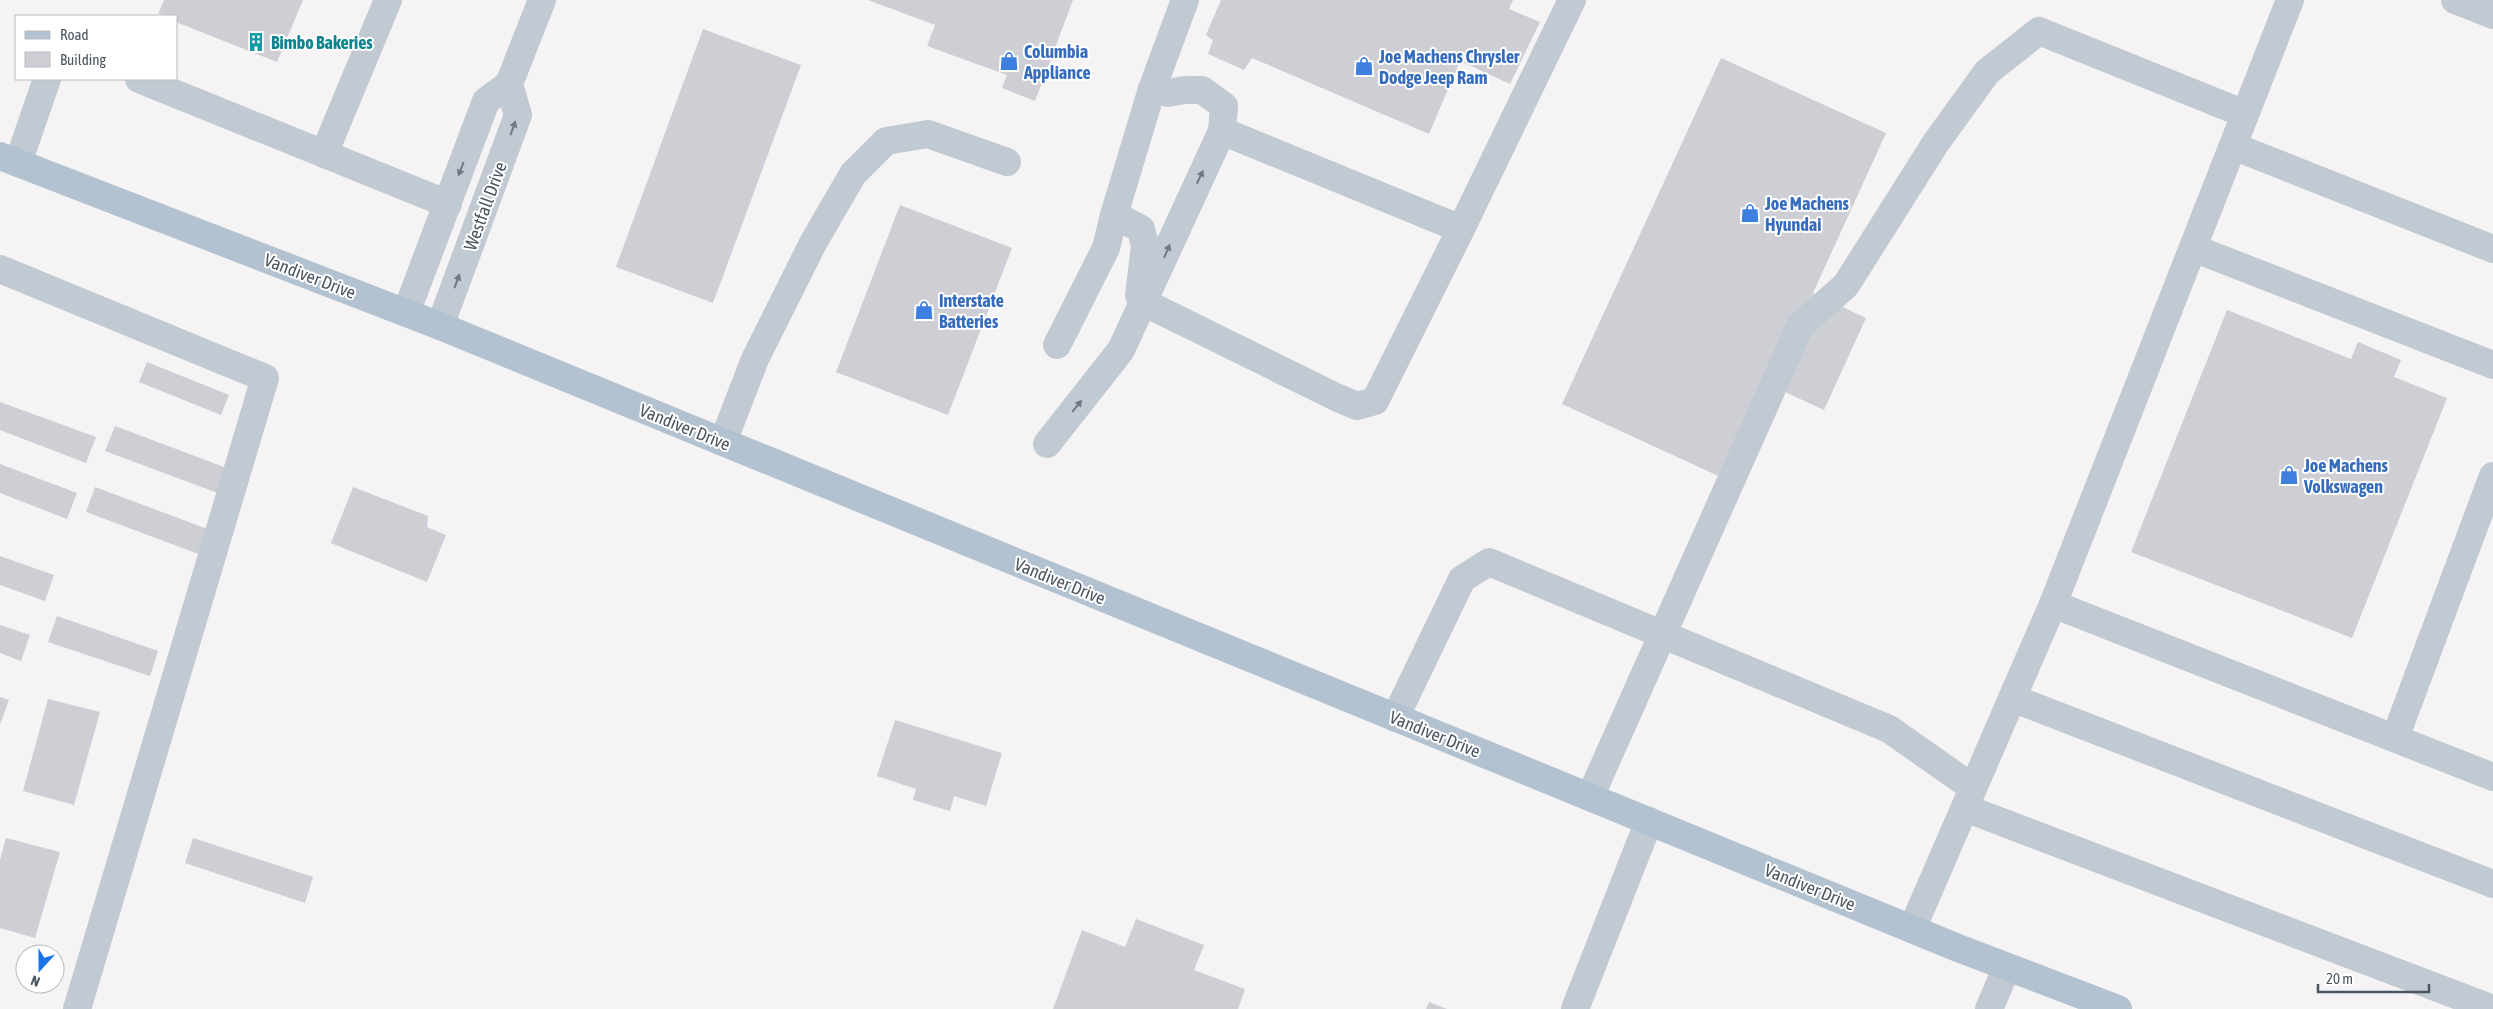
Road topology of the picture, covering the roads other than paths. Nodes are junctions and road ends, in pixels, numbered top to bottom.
1 (388, 0) edge
2 (542, 0) edge
3 (1185, 0) edge
4 (1572, 0) edge
5 (2290, 0) edge
6 (2455, 0) edge
7 (2493, 15) edge
8 (46, 80) edge
9 (141, 80) edge
10 (510, 84) junction
11 (1152, 89) junction
12 (2245, 114) junction
13 (1222, 131) junction
14 (2232, 146) junction
15 (324, 154) junction
16 (9, 160) edge
17 (1007, 162) dead end
18 (448, 204) junction
19 (1114, 215) junction
20 (1461, 229) junction
21 (2192, 248) junction
22 (2493, 249) edge
23 (0, 269) edge
24 (1145, 303) junction
25 (406, 313) junction
26 (440, 326) junction
27 (1057, 345) dead end
28 (2493, 365) edge
29 (723, 442) junction
30 (1047, 444) dead end
31 (2493, 476) edge
32 (2053, 604) junction
33 (1663, 634) junction
34 (2012, 698) junction
35 (1395, 718) junction
36 (2395, 738) junction
37 (2493, 777) edge
38 (1590, 797) junction
39 (1969, 798) junction
40 (1649, 821) junction
41 (2493, 884) edge
42 (1912, 929) junction
43 (2007, 967) junction
44 (77, 1009) edge
45 (1575, 1009) edge
46 (1989, 1009) edge
47 (2118, 1009) edge
48 (2493, 1009) edge

1 - 15 street
2 - 10 street
3 - 11 street
4 - 20 street
5 - 12 street
6 - 7 street
8 - 16 street
9 - 15 street
10 -> 18 street, Westfall Drive
26 -> 10 street, Westfall Drive
11 - 13 street
11 - 19 street
12 - 14 street
12 - 33 street
13 - 20 street
24 -> 13 street
14 - 21 street
14 - 22 street
15 - 18 street
16 - 25 main road, Vandiver Drive
17 - 29 street
18 - 25 street, Westfall Drive
19 - 24 street
19 - 27 street
20 - 24 street
21 - 28 street
21 - 32 street
23 - 44 street
30 -> 24 street
25 - 26 main road, Vandiver Drive
26 - 29 main road, Vandiver Drive
29 - 35 main road, Vandiver Drive
31 - 36 street
32 - 34 street
32 - 36 street
33 - 35 street
33 - 38 street
33 - 39 street
34 - 39 street
34 - 41 street
35 - 38 main road, Vandiver Drive
36 - 37 street
38 - 40 main road, Vandiver Drive
39 - 42 street
39 - 48 street
40 - 42 main road, Vandiver Drive
40 - 45 street
42 - 43 main road, Vandiver Drive
43 - 46 street
43 - 47 main road, Vandiver Drive

